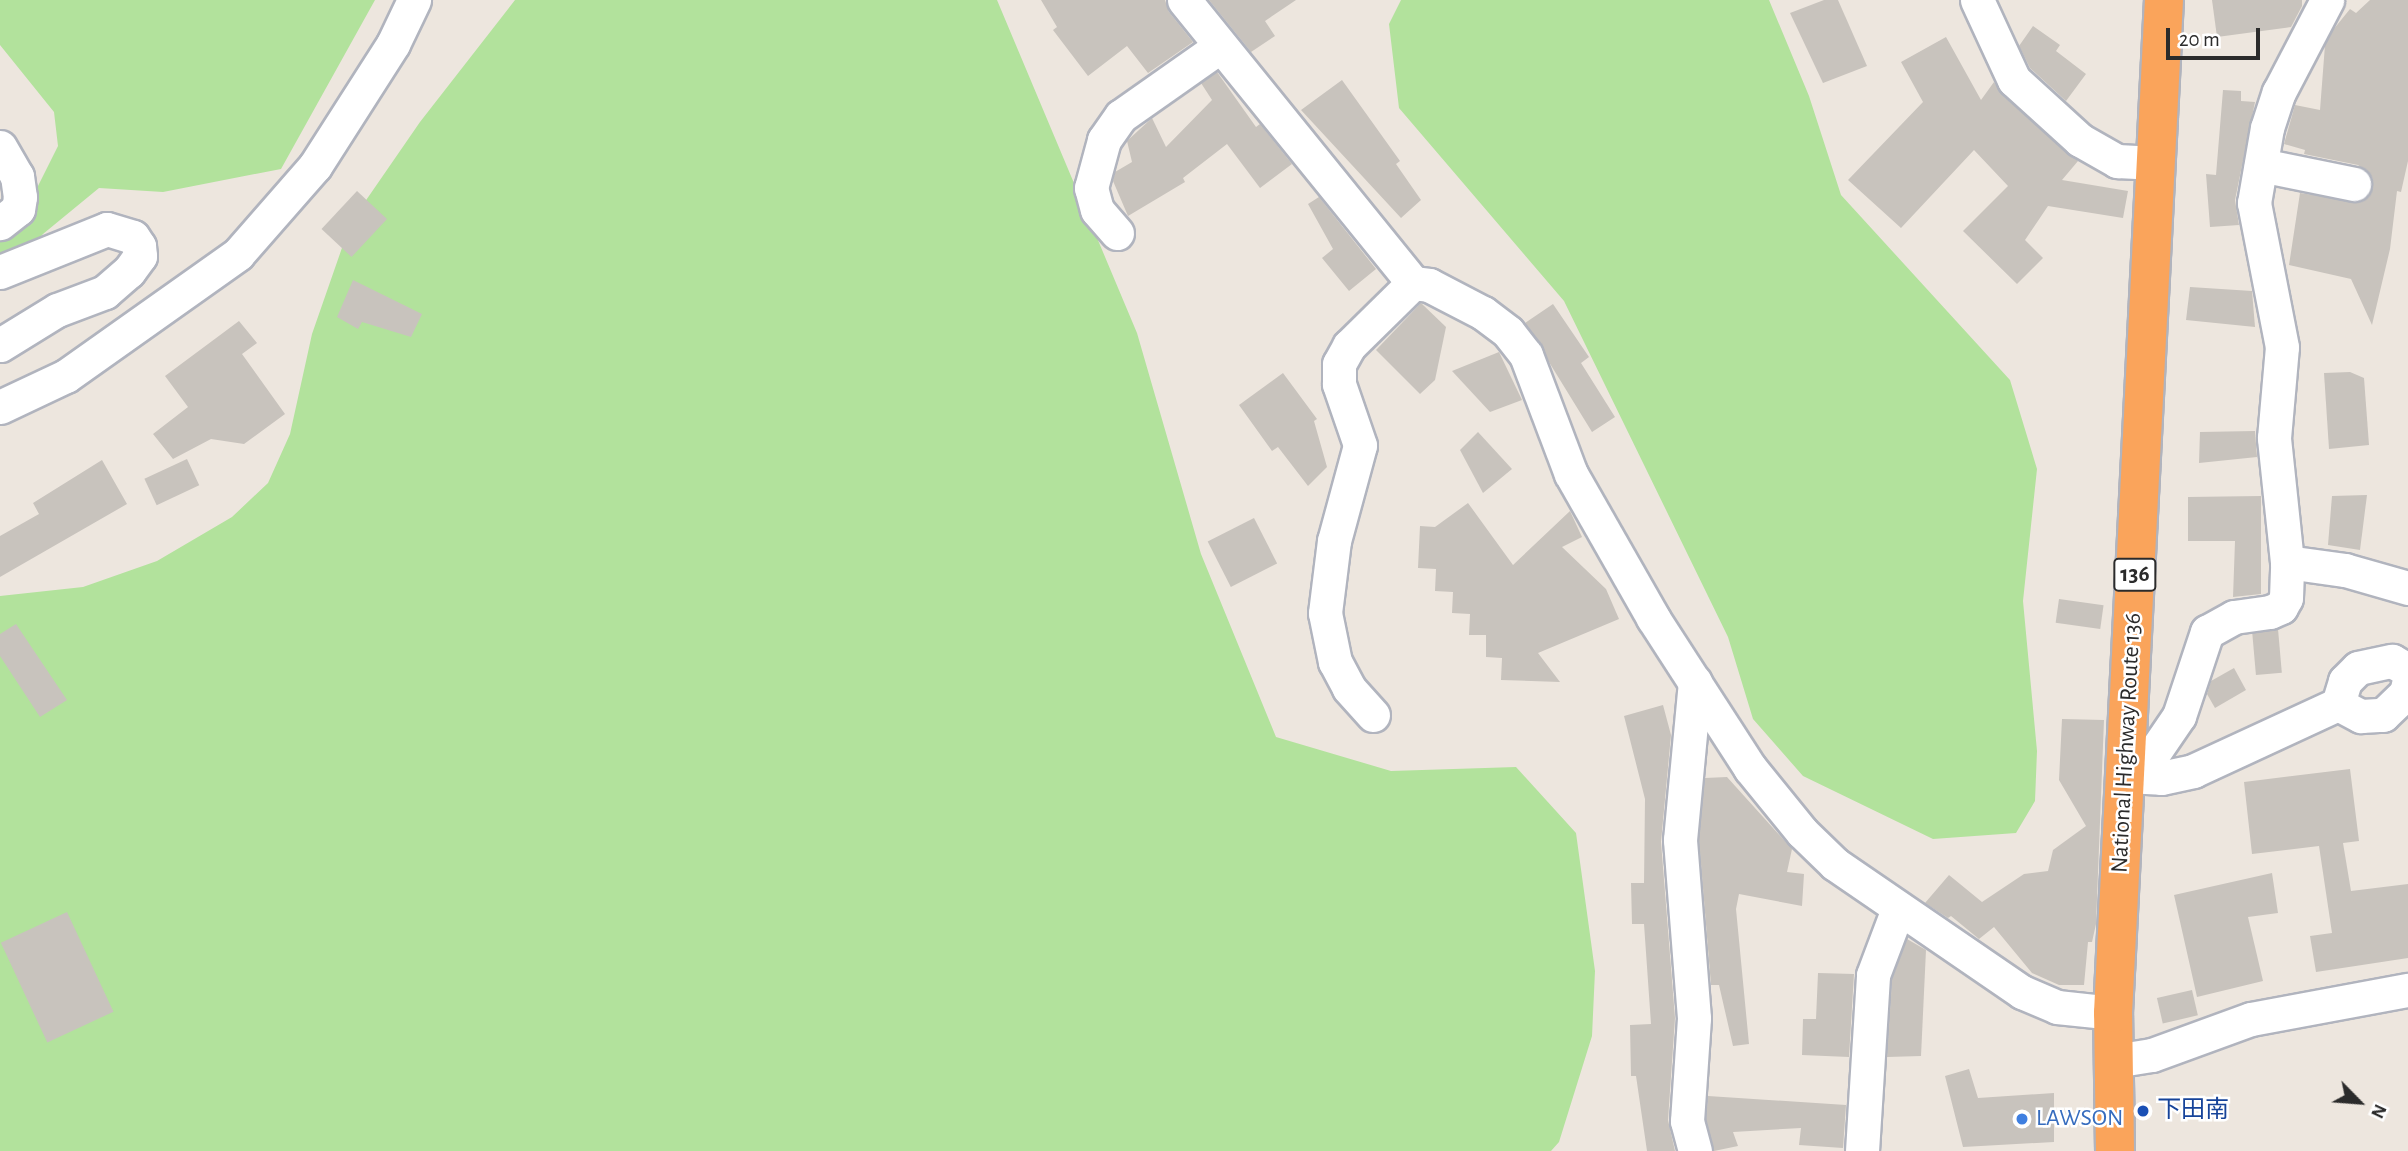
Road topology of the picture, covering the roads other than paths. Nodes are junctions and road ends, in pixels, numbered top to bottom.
1 (414, 0) edge
2 (1184, 0) edge
3 (1977, 0) edge
4 (2164, 0) edge
5 (2327, 0) edge
6 (1220, 47) junction
7 (0, 147) edge
8 (2156, 163) junction
9 (2260, 165) junction
10 (2354, 184) dead end
11 (0, 223) edge
12 (1117, 233) dead end
13 (0, 272) edge
14 (1413, 283) junction
15 (0, 345) edge
16 (0, 407) edge
17 (2287, 562) junction
18 (2408, 588) edge
19 (2408, 670) edge
20 (1695, 682) junction
21 (2408, 684) edge
22 (2338, 704) junction
23 (1373, 715) dead end
24 (2132, 776) junction
25 (1898, 909) junction
26 (2408, 990) edge
27 (2113, 1013) junction
28 (2113, 1061) junction
29 (1695, 1151) edge
30 (1862, 1151) edge
31 (2115, 1151) edge

1 - 16 street
2 - 6 street
3 - 8 street
4 - 8 highway, National Highway Route 136 / 136
5 - 9 street
6 - 12 street
6 - 14 street
7 - 11 street
8 - 24 highway, National Highway Route 136 / 136
9 - 10 street
9 - 17 street
13 - 15 street
14 - 20 street
14 - 23 street
17 - 18 street
17 - 24 street
19 - 22 street
20 - 25 street
20 - 29 street
21 - 22 street
22 - 24 street
24 - 27 highway, National Highway Route 136 / 136
25 - 27 street
25 - 30 street
26 - 28 street
27 - 28 highway, National Highway Route 136 / 136
28 - 31 highway, National Highway Route 136 / 136

